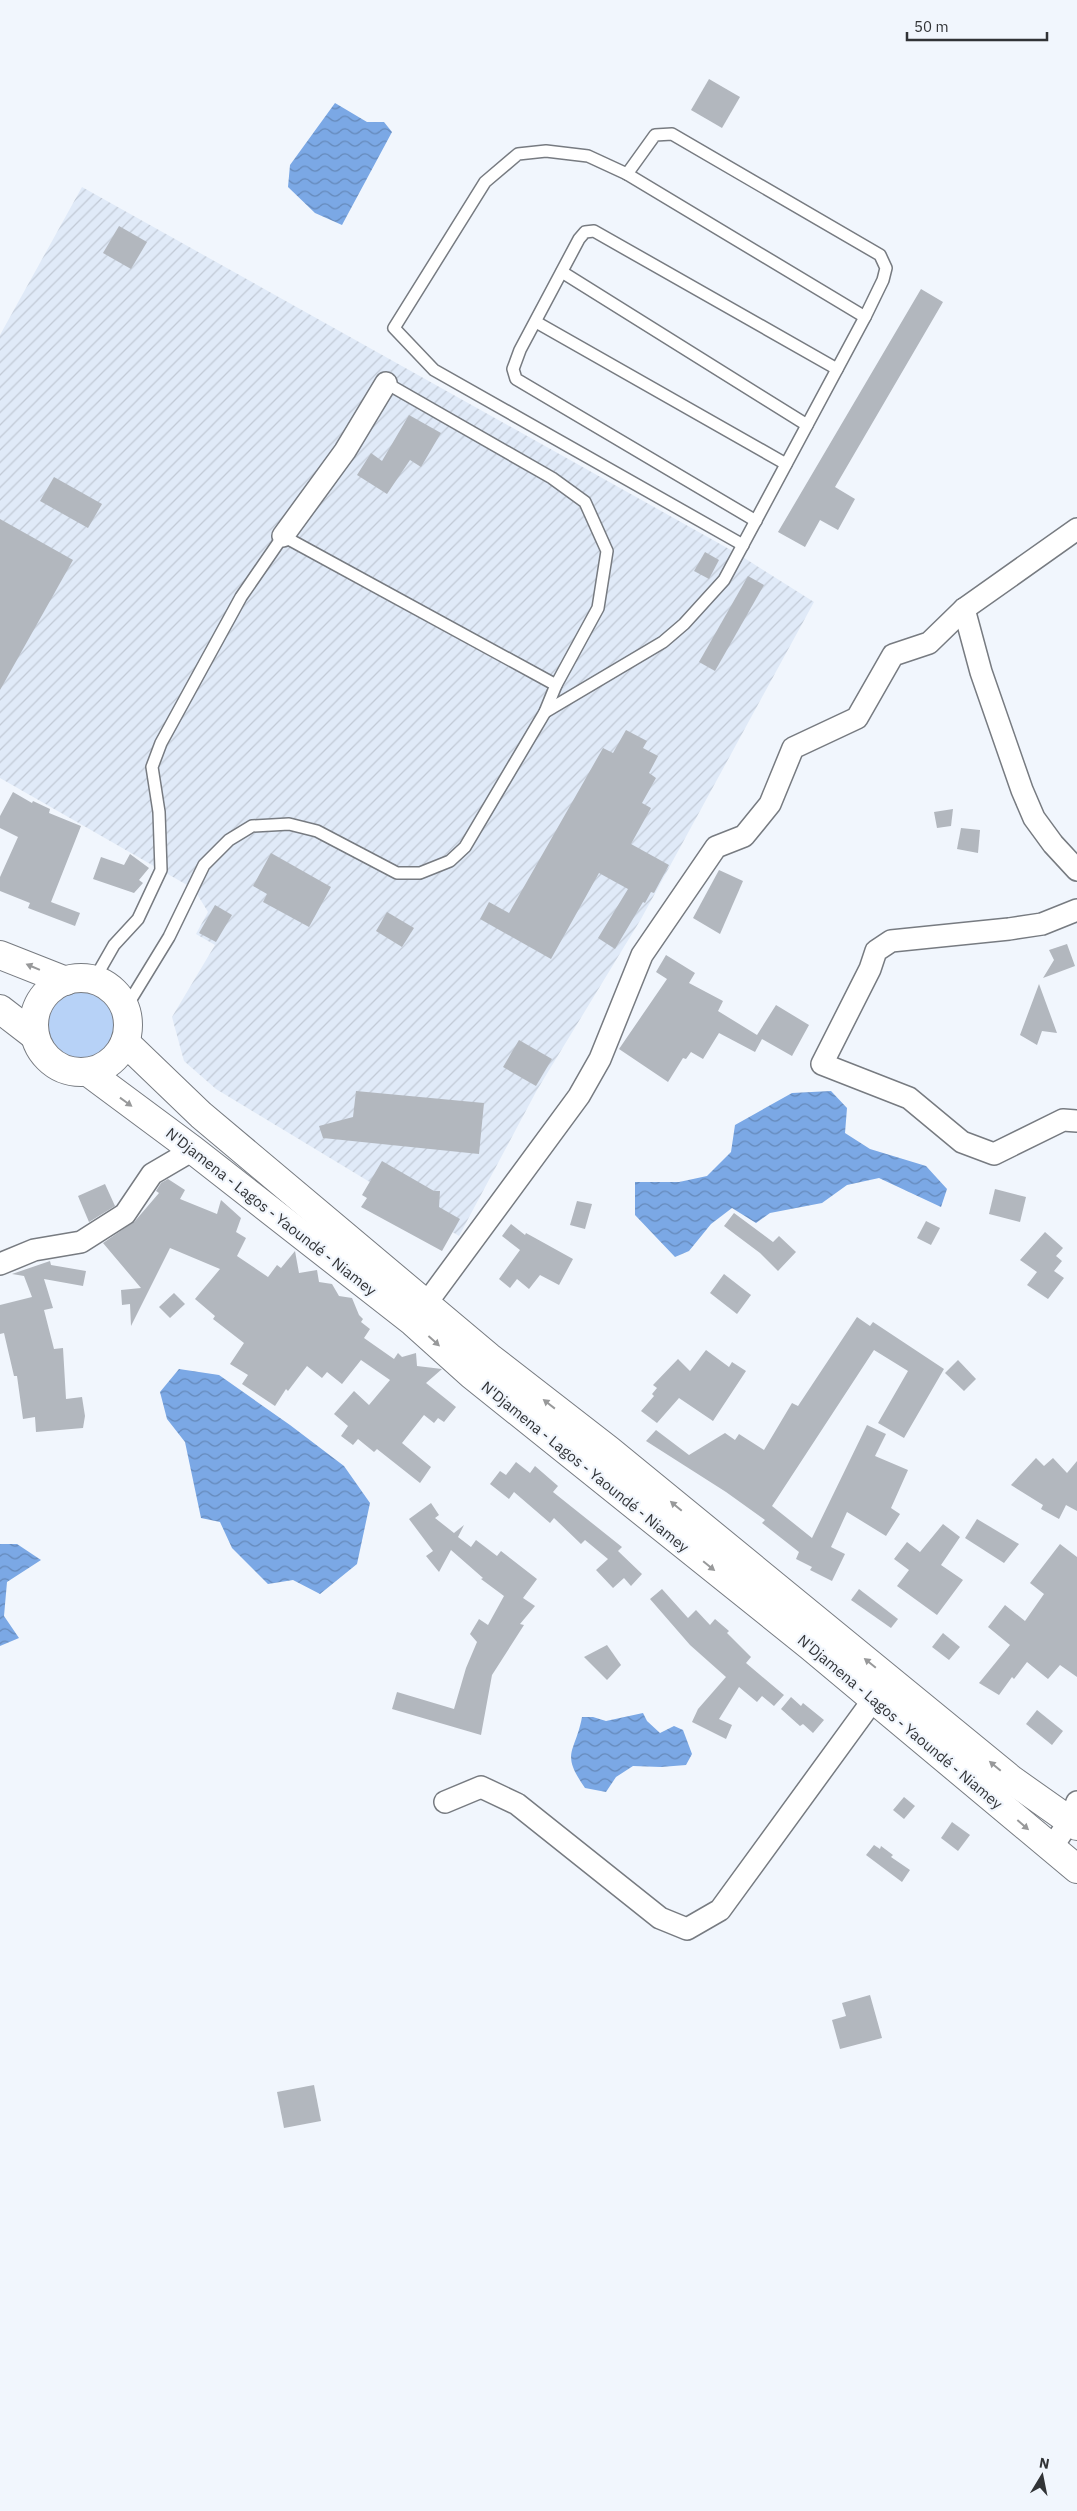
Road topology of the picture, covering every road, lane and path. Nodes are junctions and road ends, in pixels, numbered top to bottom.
1 (627, 174) junction
2 (562, 272) junction
3 (865, 317) junction
4 (536, 322) junction
5 (837, 369) junction
6 (386, 383) joint
7 (807, 425) junction
8 (786, 464) junction
9 (756, 521) junction
10 (1077, 528) edge
11 (283, 536) junction
12 (744, 545) junction
13 (964, 609) junction
14 (556, 685) junction
15 (545, 712) junction
16 (1077, 870) edge
17 (1077, 910) edge
18 (0, 955) edge
19 (94, 980) junction
20 (66, 981) junction
21 (0, 1009) edge
22 (125, 1009) junction
23 (36, 1036) junction
24 (125, 1042) junction
25 (88, 1072) junction
26 (1077, 1121) edge
27 (193, 1150) junction
28 (0, 1264) edge
29 (419, 1312) junction
30 (873, 1700) junction
31 (445, 1802) dead end
32 (1075, 1816) edge
33 (1051, 1849) junction
34 (1077, 1869) edge

1 - 3 lane
1 - 3 lane
1 - 12 lane
2 - 4 lane
2 - 5 lane
2 - 7 lane
3 - 5 lane
4 - 8 lane
4 - 9 lane
5 - 7 lane
6 - 11 street
6 - 14 lane
7 - 8 lane
8 - 9 lane
9 - 12 lane
10 - 13 street
11 - 14 lane
11 - 19 lane
12 - 15 lane
13 - 16 street
13 - 29 street
14 - 15 lane
15 - 22 lane
17 - 26 street
20 -> 18 highway
19 - 20 highway
19 - 22 highway
20 - 23 highway
21 - 23 highway
22 - 24 highway
23 - 25 highway
24 - 25 highway
24 - 29 highway, N'Djamena - Lagos - Yaoundé - Niamey
25 -> 27 highway, N'Djamena - Lagos - Yaoundé - Niamey
27 - 28 street
27 - 29 highway, N'Djamena - Lagos - Yaoundé - Niamey
29 -> 30 highway, N'Djamena - Lagos - Yaoundé - Niamey
32 -> 29 highway, N'Djamena - Lagos - Yaoundé - Niamey
30 - 31 street
30 -> 33 highway, N'Djamena - Lagos - Yaoundé - Niamey
32 - 33 street
33 - 34 highway, N'Djamena - Lagos - Yaoundé - Niamey

